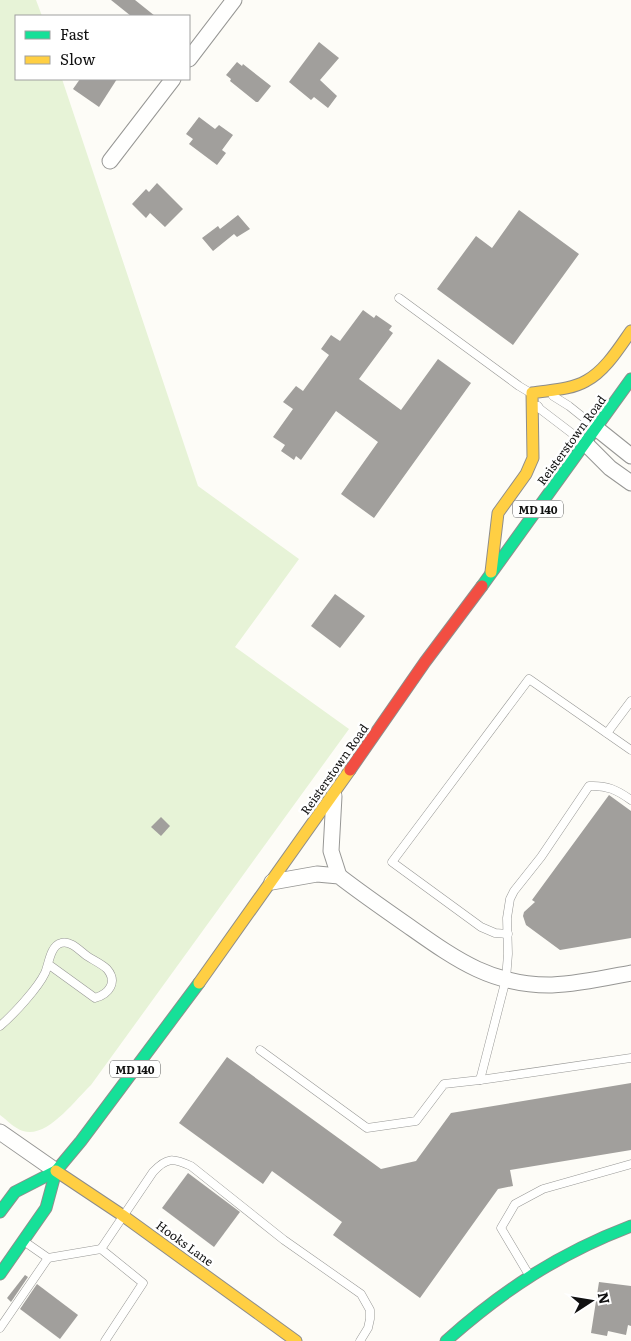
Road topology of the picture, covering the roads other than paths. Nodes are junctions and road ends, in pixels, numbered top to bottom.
1 (234, 0) edge
2 (190, 58) edge
3 (172, 80) edge
4 (110, 161) dead end
5 (399, 298) dead end
6 (631, 331) edge
7 (631, 379) edge
8 (532, 393) junction
9 (596, 428) junction
10 (585, 443) junction
11 (631, 456) edge
12 (631, 484) edge
13 (490, 574) junction
14 (631, 701) edge
15 (607, 733) junction
16 (631, 750) edge
17 (334, 793) junction
18 (631, 800) edge
19 (339, 876) junction
20 (272, 882) junction
21 (508, 934) junction
22 (48, 964) junction
23 (631, 973) edge
24 (506, 979) junction
25 (0, 1026) edge
26 (260, 1050) dead end
27 (631, 1058) edge
28 (480, 1080) junction
29 (0, 1132) edge
30 (631, 1164) edge
31 (56, 1171) junction
32 (0, 1212) edge
33 (122, 1215) junction
34 (631, 1226) edge
35 (23, 1241) junction
36 (101, 1249) junction
37 (48, 1258) junction
38 (0, 1274) edge
39 (529, 1275) junction
40 (0, 1328) edge
41 (105, 1341) edge
42 (296, 1341) edge
43 (360, 1341) edge
44 (446, 1341) edge

1 - 2 street
3 - 4 street
5 - 8 lane
6 - 8 main road
7 - 9 main road, Reisterstown Road / MD 140
8 - 9 lane
8 - 10 lane
8 - 13 main road
9 - 10 main road, Reisterstown Road / MD 140
9 - 11 street
10 - 12 street
10 - 13 main road, Reisterstown Road / MD 140
13 - 17 main road, Reisterstown Road / MD 140
14 - 15 lane
15 - 16 lane
15 - 21 lane
17 - 19 street
17 - 20 main road, Reisterstown Road / MD 140
18 - 21 lane
19 - 20 street
19 - 24 street
20 - 31 main road, Reisterstown Road / MD 140
21 - 24 lane
22 - 22 lane
22 - 25 lane
23 - 24 street
24 - 28 lane
26 - 28 lane
27 - 28 lane
29 - 31 street
30 - 39 lane
31 - 32 main road, Reisterstown Road / MD 140
31 - 33 main road, Hooks Lane
31 - 35 main road, Reisterstown Road / MD 140
33 - 36 lane
33 - 42 main road, Hooks Lane
33 - 43 lane
34 - 39 main road
35 - 37 lane
35 - 38 main road, Reisterstown Road / MD 140
36 - 37 lane
36 - 41 lane
37 - 40 lane
39 - 44 main road

